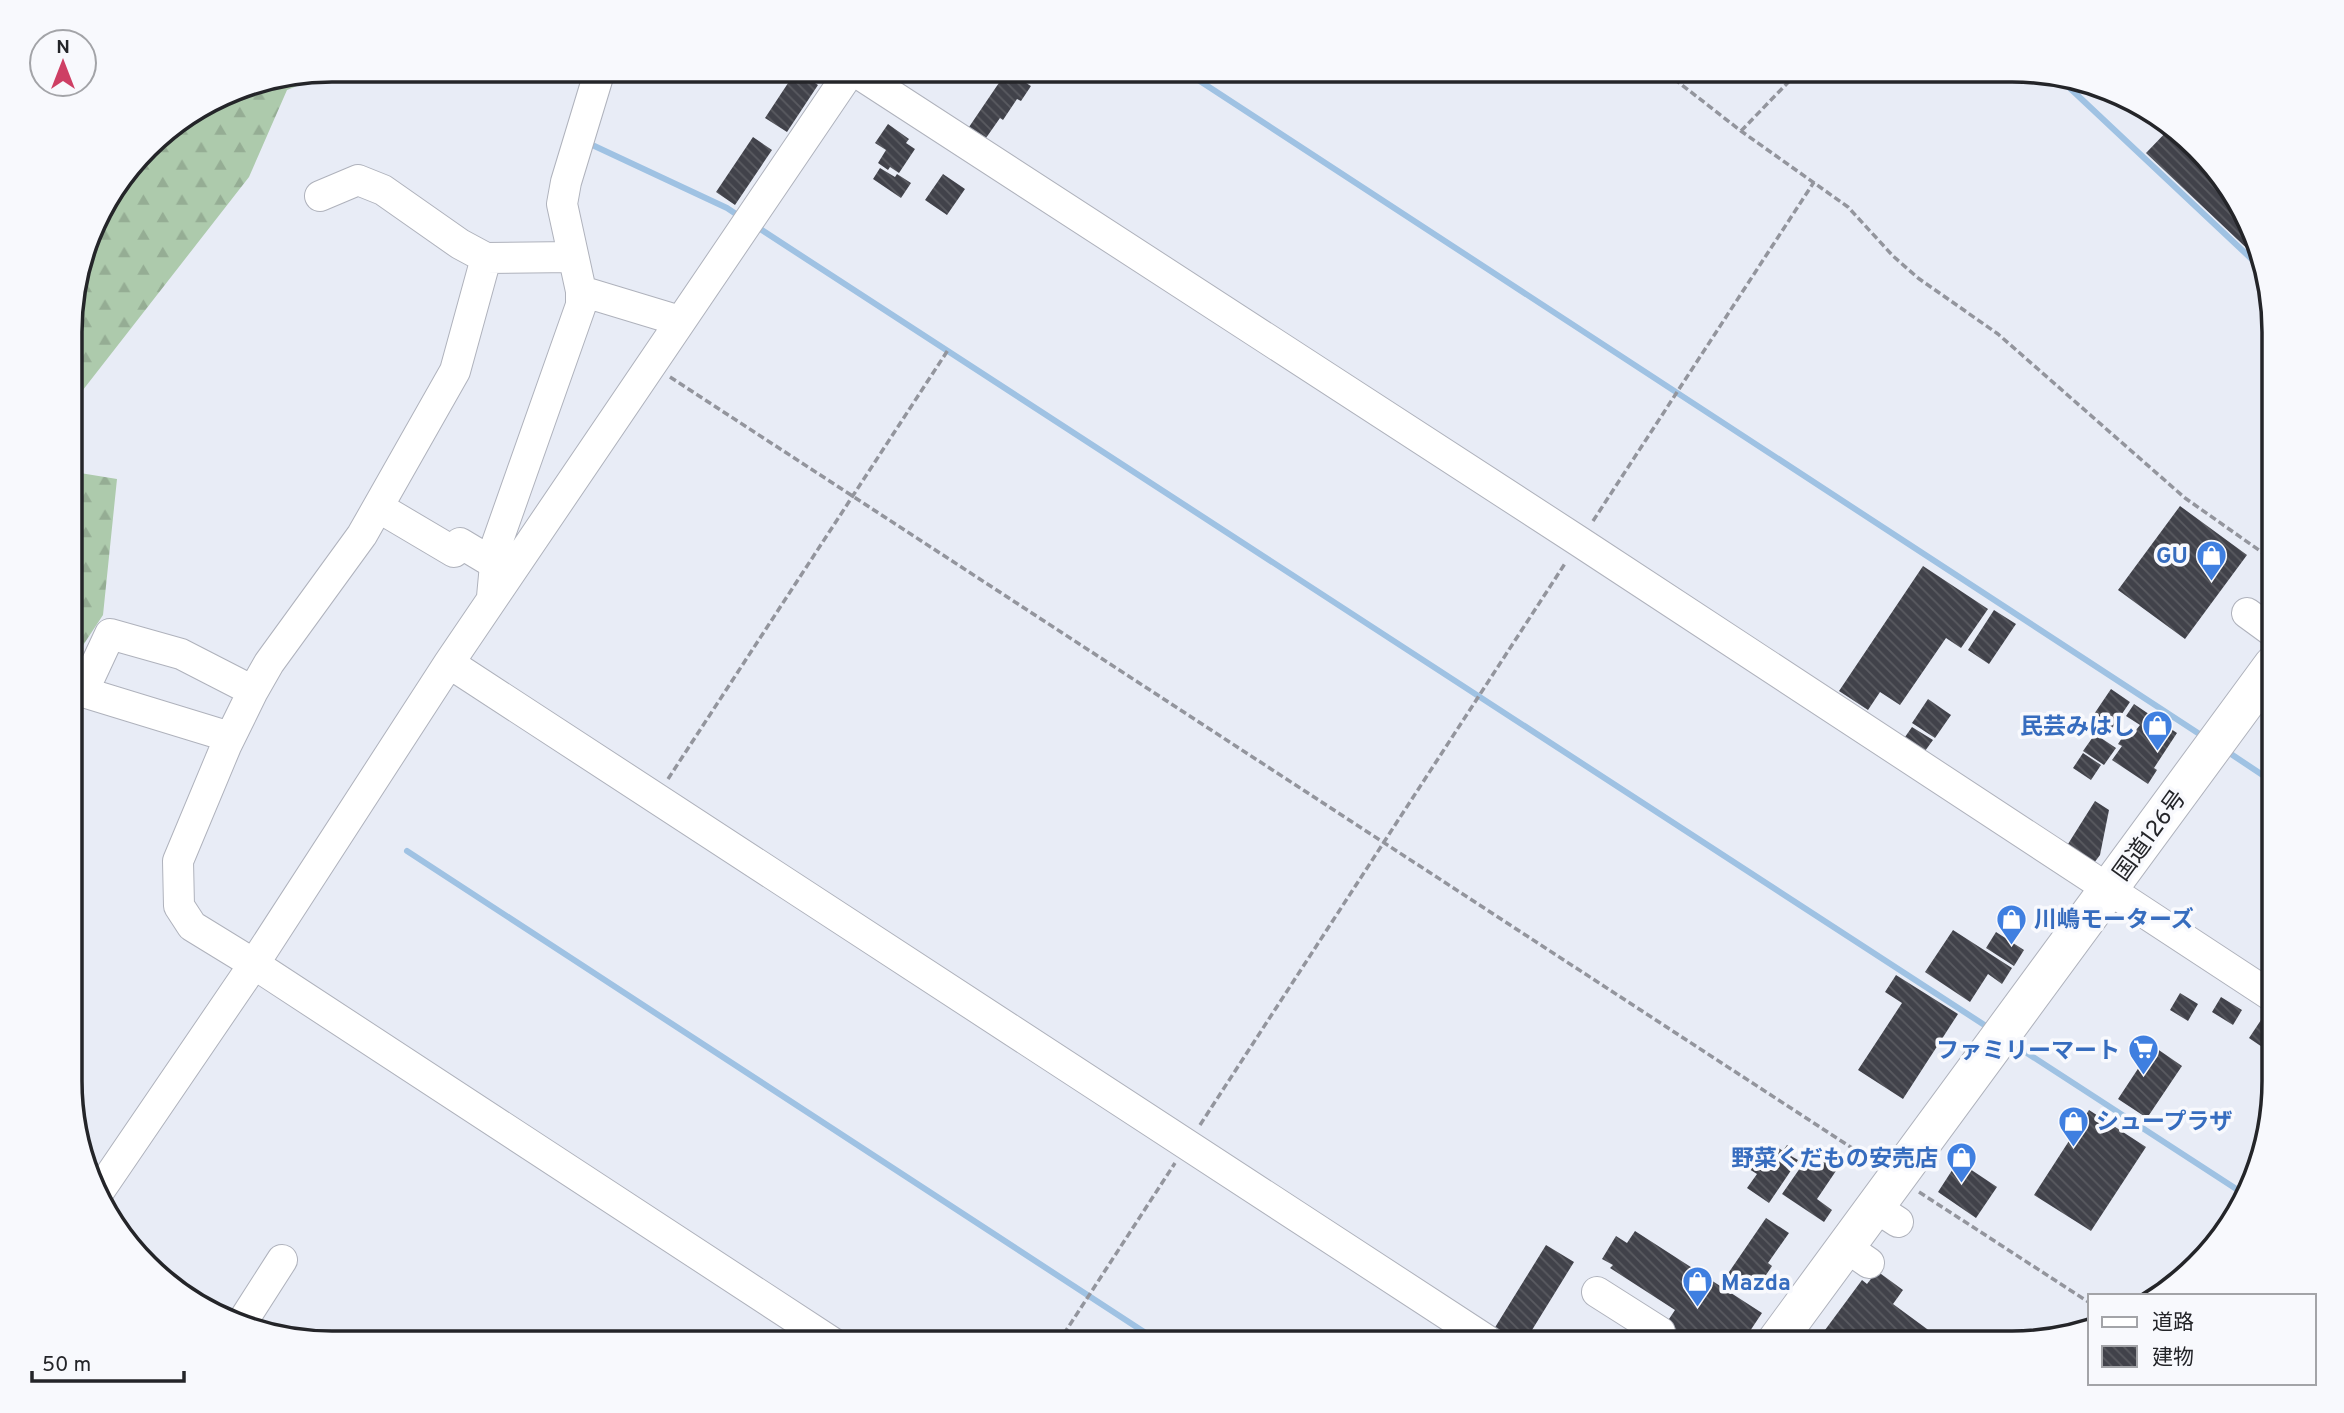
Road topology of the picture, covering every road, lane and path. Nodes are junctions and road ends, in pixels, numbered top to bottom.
1 (596, 82) edge
2 (844, 82) edge
3 (871, 82) edge
4 (1678, 82) edge
5 (1788, 82) edge
6 (1741, 131) junction
7 (1814, 182) junction
8 (320, 196) dead end
9 (573, 257) junction
10 (486, 258) junction
11 (581, 292) junction
12 (680, 321) junction
13 (948, 350) dead end
14 (651, 365) junction
15 (853, 496) junction
16 (378, 507) junction
17 (1580, 542) junction
18 (2261, 552) edge
19 (495, 564) junction
20 (492, 598) junction
21 (2247, 613) dead end
22 (2261, 639) edge
23 (449, 663) junction
24 (2261, 675) edge
25 (253, 691) junction
26 (230, 737) junction
27 (656, 798) junction
28 (1383, 843) junction
29 (2109, 890) junction
30 (254, 964) junction
31 (2262, 990) edge
32 (1187, 1144) junction
33 (104, 1184) edge
34 (1890, 1202) junction
35 (282, 1260) dead end
36 (1597, 1292) dead end
37 (2088, 1302) edge
38 (247, 1315) edge
39 (815, 1331) edge
40 (1066, 1331) edge
41 (1473, 1331) edge
42 (1658, 1331) edge
43 (1786, 1331) edge

1 - 9 street
2 - 12 street
3 - 17 street
4 - 6 path
5 - 6 path
6 - 7 path
7 - 17 path
7 - 18 path
8 - 10 street
9 - 10 street
9 - 11 street
10 - 16 street
11 - 12 street
11 - 19 street
12 - 14 street
13 - 15 path
14 - 15 path
14 - 20 street
15 - 27 path
15 - 28 path
16 - 19 street
16 - 25 street
17 - 28 path
17 - 29 street
19 - 20 street
20 - 23 street
21 - 22 street
23 - 27 street
23 - 30 street
24 - 29 highway, 国道126号
25 - 26 street
25 - 26 street
26 - 30 street
27 - 32 street
28 - 32 path
28 - 34 path
29 - 31 street
29 - 34 highway, 国道126号
30 - 33 street
30 - 39 street
32 - 40 path
32 - 41 street
34 - 37 path
34 - 43 highway, 国道126号
35 - 38 street
36 - 42 street

